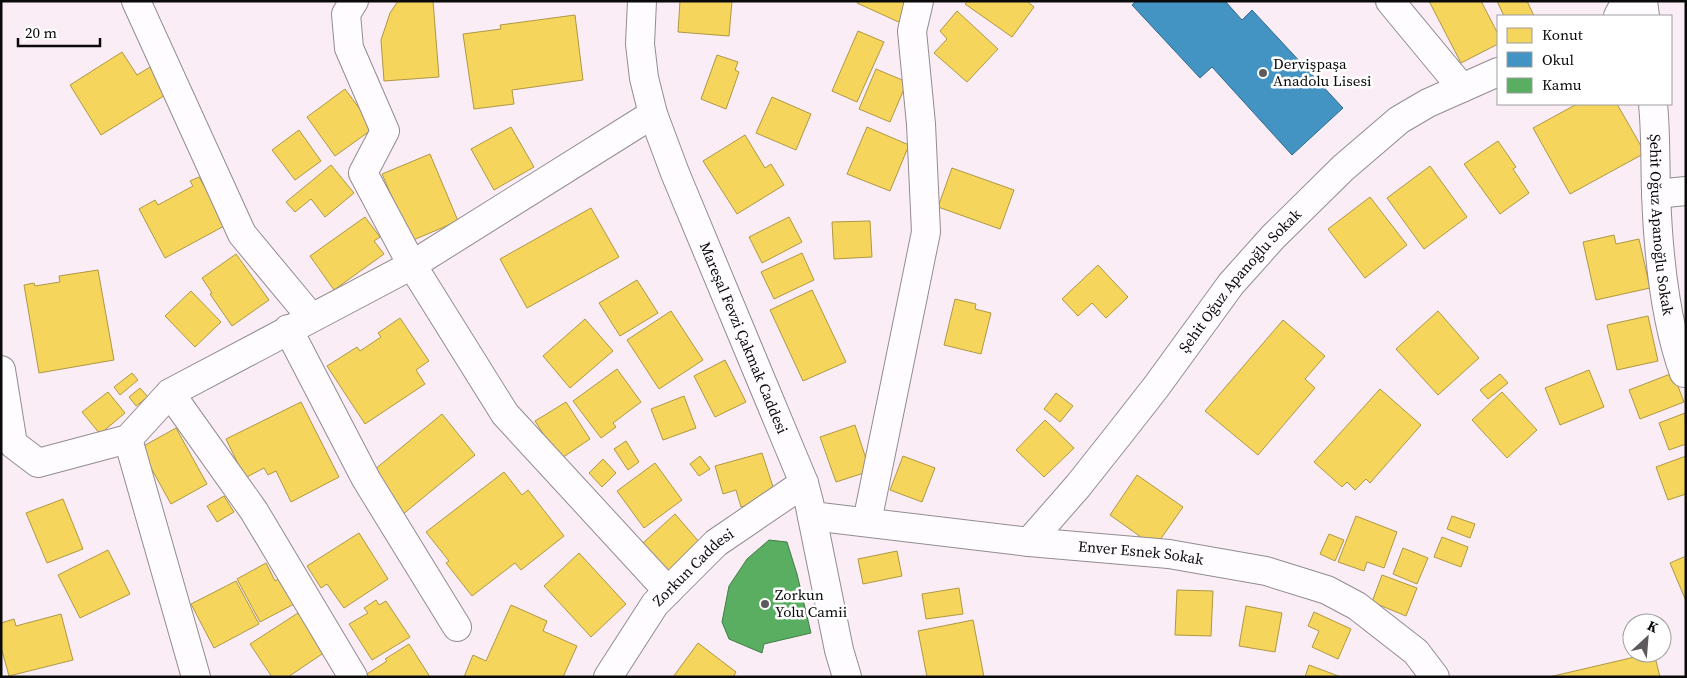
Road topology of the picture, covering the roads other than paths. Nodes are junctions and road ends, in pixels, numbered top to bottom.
1 (136, 1) edge
2 (354, 1) edge
3 (642, 1) edge
4 (919, 1) edge
5 (1390, 1) edge
6 (1626, 1) edge
7 (1643, 1) edge
8 (1619, 15) edge
9 (1645, 15) edge
10 (1497, 72) edge
11 (1462, 88) junction
12 (1653, 105) edge
13 (653, 114) junction
14 (1686, 191) edge
15 (1656, 194) junction
16 (412, 265) junction
17 (300, 323) junction
18 (1, 370) edge
19 (1685, 374) edge
20 (170, 393) junction
21 (128, 439) junction
22 (804, 483) junction
23 (812, 516) junction
24 (867, 522) junction
25 (1029, 542) junction
26 (668, 591) junction
27 (456, 627) dead end
28 (196, 677) edge
29 (353, 677) edge
30 (608, 677) edge
31 (847, 677) edge
32 (1435, 677) edge

1 - 17 street
2 - 16 street
3 - 13 street, Mareşal Fevzi Çakmak Caddesi
4 - 24 street
5 - 11 street
6 - 8 street
7 - 9 street
10 - 11 street, Şehit Oğuz Apanoğlu Sokak
11 - 25 street, Şehit Oğuz Apanoğlu Sokak
12 - 15 street, Şehit Oğuz Apanoğlu Sokak
13 - 16 street
13 - 22 street, Mareşal Fevzi Çakmak Caddesi
14 - 15 street
15 - 19 street, Şehit Oğuz Apanoğlu Sokak
16 - 17 street
16 - 26 street
17 - 20 street
17 - 27 street
18 - 21 street
20 - 21 street
20 - 29 street
21 - 28 street
22 - 23 street, Mareşal Fevzi Çakmak Caddesi
22 - 26 street, Zorkun Caddesi
23 - 24 street, Enver Esnek Sokak
23 - 31 street, Mareşal Fevzi Çakmak Caddesi
24 - 25 street, Enver Esnek Sokak
25 - 32 street, Enver Esnek Sokak
26 - 30 street, Zorkun Caddesi

